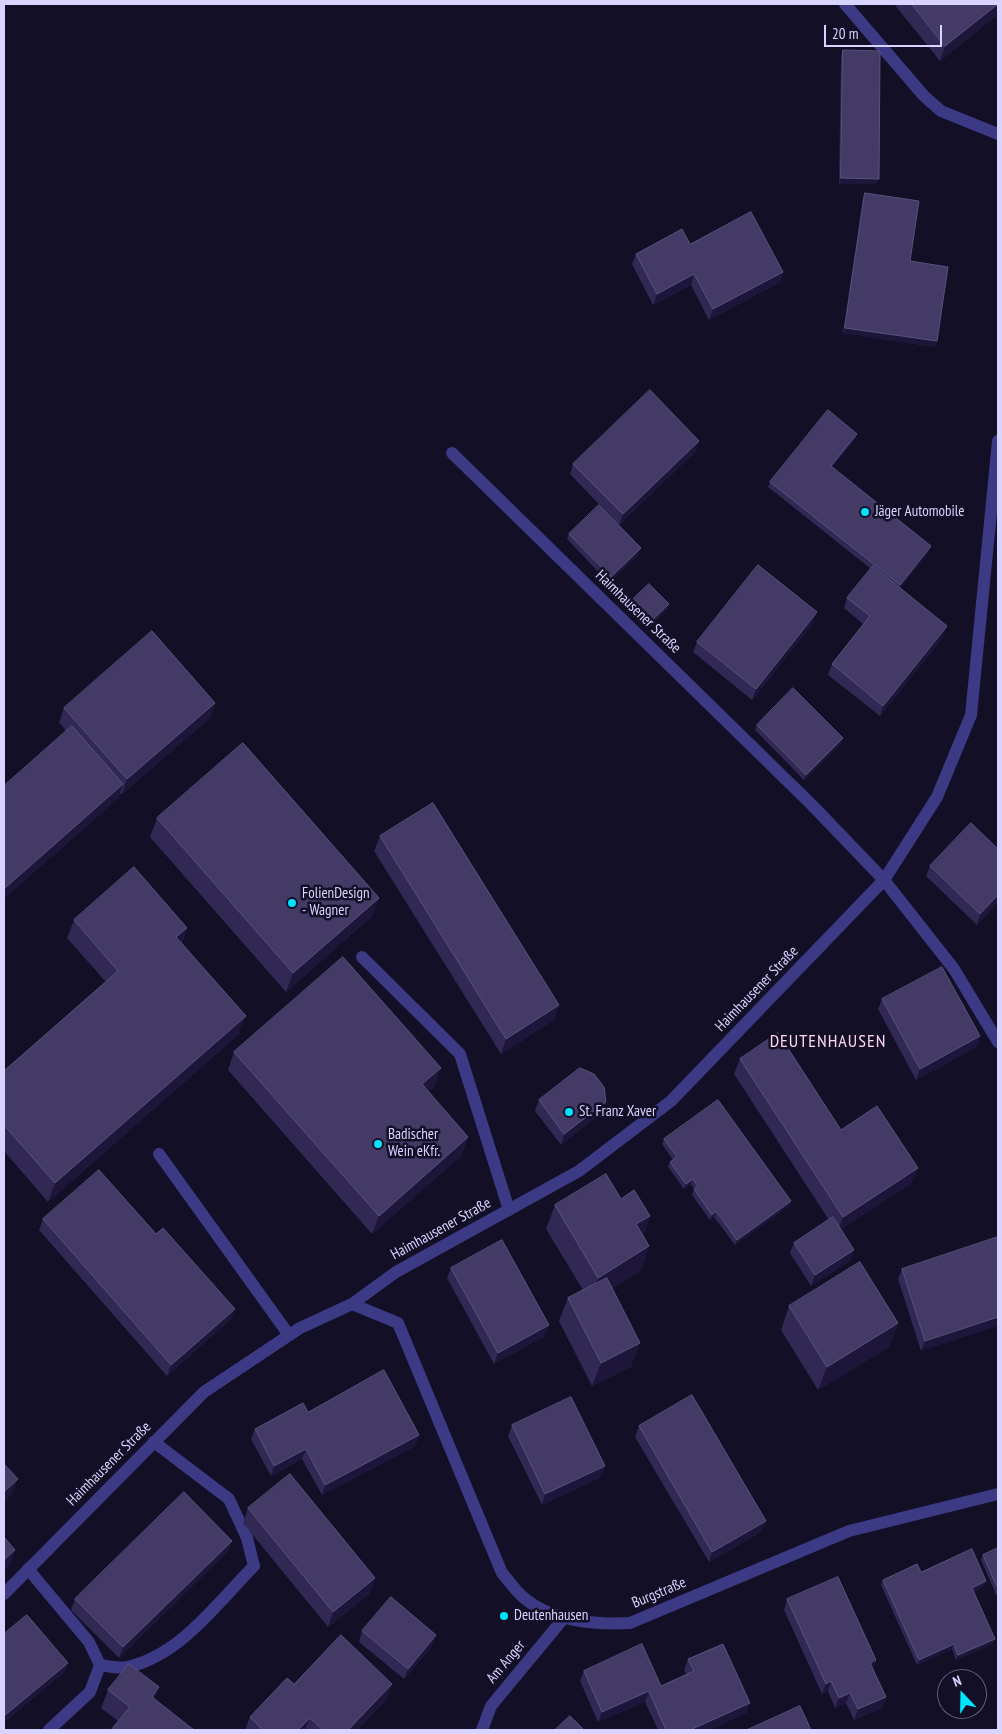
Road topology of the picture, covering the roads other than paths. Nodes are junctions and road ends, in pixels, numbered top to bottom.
1 (845, 4) edge
2 (998, 134) edge
3 (998, 441) edge
4 (452, 454) dead end
5 (884, 880) junction
6 (362, 957) dead end
7 (998, 1042) edge
8 (159, 1154) dead end
9 (509, 1210) junction
10 (352, 1304) junction
11 (289, 1334) junction
12 (154, 1442) junction
13 (998, 1494) edge
14 (28, 1570) junction
15 (4, 1594) edge
16 (563, 1619) junction
17 (100, 1665) junction
18 (49, 1730) edge
19 (482, 1730) edge

1 - 2 street
3 - 5 street, Haimhausener Straße
4 - 5 street, Haimhausener Straße
5 - 7 street, Haimhausener Straße
5 - 9 street, Haimhausener Straße
6 - 9 street
8 - 11 street
9 - 10 street, Haimhausener Straße
10 - 11 street, Haimhausener Straße
10 - 16 street, Burgstraße
11 - 12 street, Haimhausener Straße
12 - 14 street, Haimhausener Straße
12 - 17 street
13 - 16 street, Burgstraße
14 - 15 street, Haimhausener Straße
14 - 17 street
16 - 19 street, Am Anger
17 - 18 street

